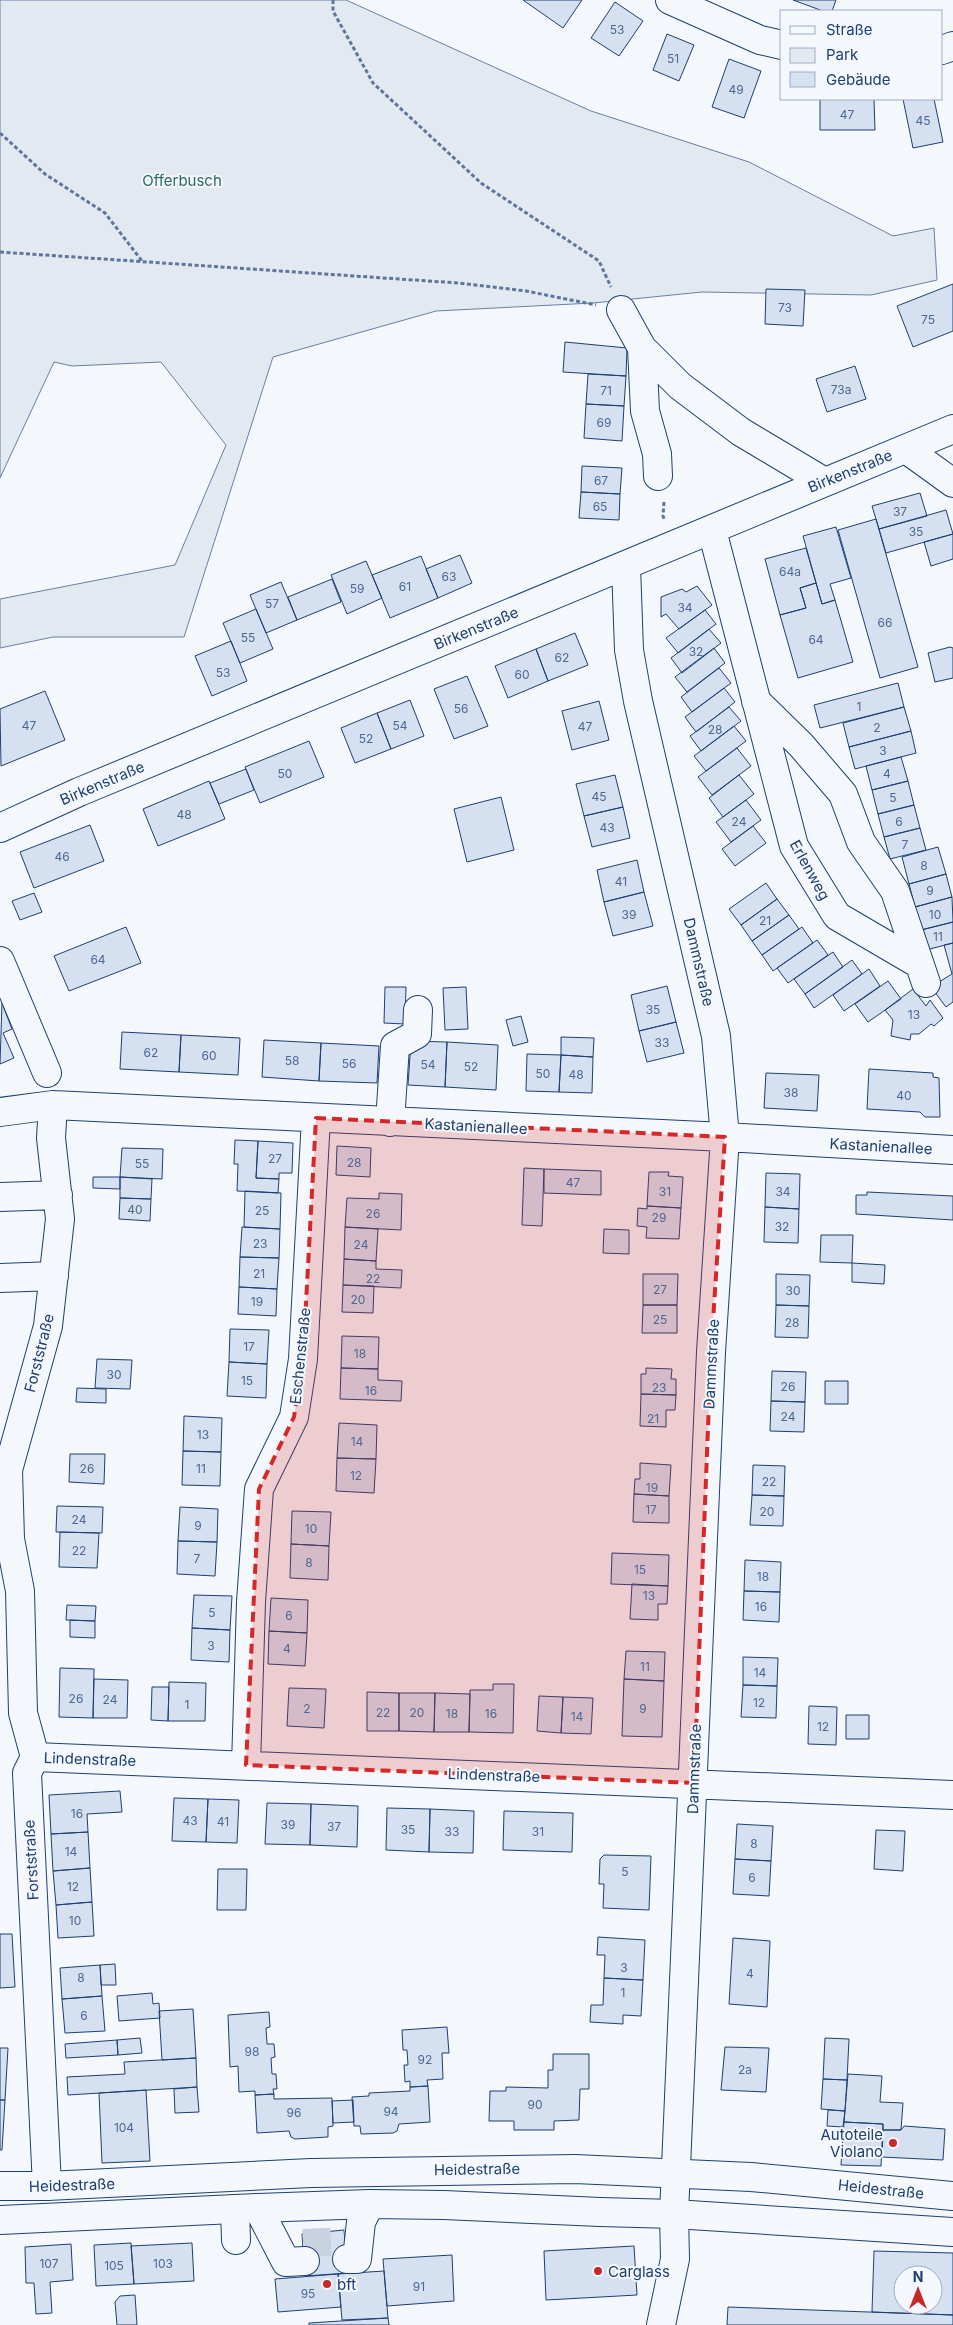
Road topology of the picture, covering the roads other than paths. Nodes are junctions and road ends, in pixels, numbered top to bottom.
1 (670, 0) edge
2 (780, 45) edge
3 (621, 310) road end
4 (642, 348) junction
5 (953, 429) edge
6 (906, 448) junction
7 (658, 476) dead end
8 (823, 481) junction
9 (953, 483) edge
10 (712, 530) junction
11 (626, 566) junction
12 (756, 701) junction
13 (0, 828) edge
14 (0, 961) edge
15 (418, 1010) dead end
16 (46, 1074) dead end
17 (53, 1105) junction
18 (0, 1112) edge
19 (316, 1118) junction
20 (390, 1122) junction
21 (725, 1137) junction
22 (953, 1150) edge
23 (58, 1195) junction
24 (0, 1197) edge
25 (54, 1276) junction
26 (0, 1278) edge
27 (5, 1539) edge
28 (36, 1757) junction
29 (246, 1765) junction
30 (694, 1783) junction
31 (953, 1795) edge
32 (676, 2173) junction
33 (0, 2186) edge
34 (47, 2186) junction
35 (953, 2196) edge
36 (370, 2204) junction
37 (247, 2208) junction
38 (674, 2214) junction
39 (0, 2220) edge
40 (953, 2232) edge
41 (236, 2240) dead end
42 (351, 2247) dead end
43 (295, 2249) tunnel mouth
44 (660, 2325) edge

1 - 2 street
3 - 4 street
4 - 7 street
4 - 8 street
5 - 6 street, Birkenstraße
6 - 8 street, Birkenstraße
6 - 9 street
8 - 10 street, Birkenstraße
10 - 11 street, Birkenstraße
10 - 12 street, Erlenweg
11 - 13 street, Birkenstraße
11 - 21 street, Dammstraße
12 - 12 street, Erlenweg
14 - 16 street
15 - 20 street
17 - 18 street, Kastanienallee
17 - 19 street, Kastanienallee
17 - 23 street, Forststraße
19 - 20 street, Kastanienallee
19 - 29 street, Eschenstraße
20 - 21 street, Kastanienallee
21 - 22 street, Kastanienallee
21 - 30 street, Dammstraße
23 - 24 street
23 - 25 street, Forststraße
25 - 26 street
25 - 27 street, Forststraße
27 - 28 street, Forststraße
28 - 29 street, Lindenstraße
28 - 34 street, Forststraße
29 - 30 street, Lindenstraße
30 - 31 street, Lindenstraße
30 - 32 street, Dammstraße
32 - 34 street, Heidestraße
32 - 35 street, Heidestraße
32 - 38 street, Dammstraße
33 - 34 street, Heidestraße
36 - 37 street
36 - 38 street
36 - 42 street
37 - 39 street
37 - 41 street
37 - 43 street
38 - 40 street
38 - 44 street, Dammstraße

